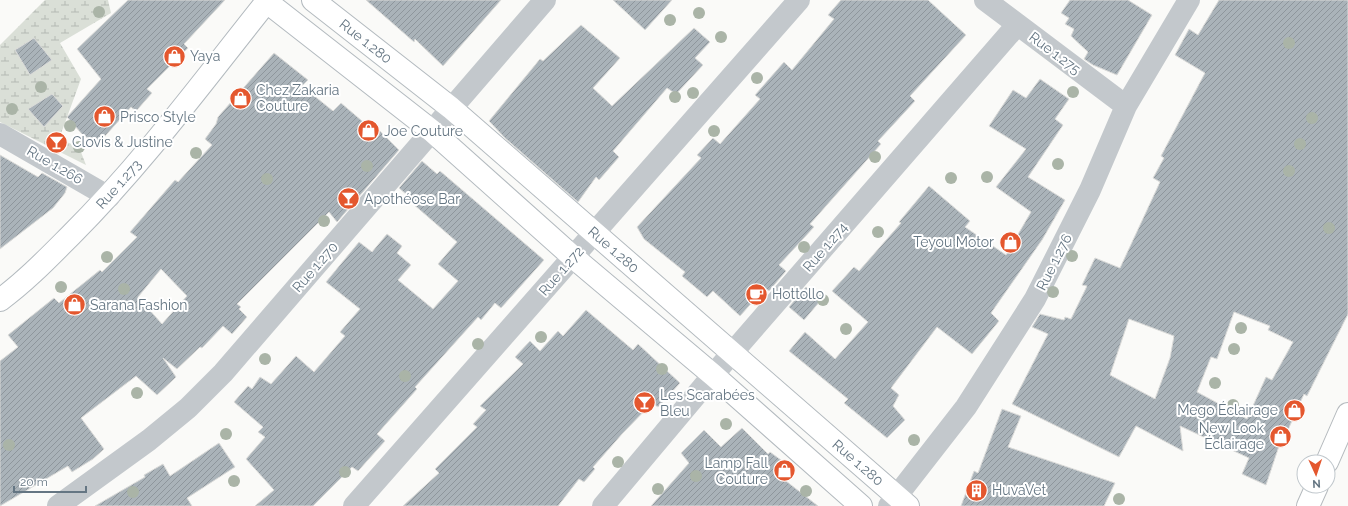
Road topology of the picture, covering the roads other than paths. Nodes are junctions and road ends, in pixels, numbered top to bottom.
1 (313, 0) edge
2 (545, 0) edge
3 (799, 0) edge
4 (984, 0) edge
5 (1189, 0) edge
6 (267, 1) edge
7 (1017, 25) junction
8 (1126, 106) junction
9 (451, 108) junction
10 (432, 131) junction
11 (0, 134) edge
12 (109, 197) junction
13 (594, 234) junction
14 (573, 257) junction
15 (0, 300) edge
16 (732, 354) junction
17 (713, 375) junction
18 (1348, 414) edge
19 (1330, 454) edge
20 (1313, 494) edge
21 (898, 503) edge
22 (58, 506) edge
23 (354, 506) edge
24 (603, 506) edge
25 (861, 506) edge
26 (1308, 506) edge

1 - 9 main road, Rue 1.280
2 - 9 street, Rue 1.270
3 - 13 street, Rue 1.272
4 - 7 street, Rue 1.275
5 - 8 street, Rue 1.276
6 - 10 main road, Rue 1.280
6 - 12 main road, Rue 1.273
7 - 8 street, Rue 1.275
7 - 16 street, Rue 1.274
8 - 21 street, Rue 1.276
9 - 10 street, Rue 1.270
9 - 13 main road, Rue 1.280
10 - 14 main road, Rue 1.280
10 - 22 street, Rue 1.270
11 - 12 street, Rue 1.266
12 - 15 main road, Rue 1.273
13 - 14 street, Rue 1.272
13 - 16 main road, Rue 1.280
14 - 17 main road, Rue 1.280
14 - 23 street, Rue 1.272
16 - 17 street, Rue 1.274
16 - 21 main road, Rue 1.280
17 - 24 street, Rue 1.274
17 - 25 main road, Rue 1.280
18 - 19 main road
20 - 26 main road

